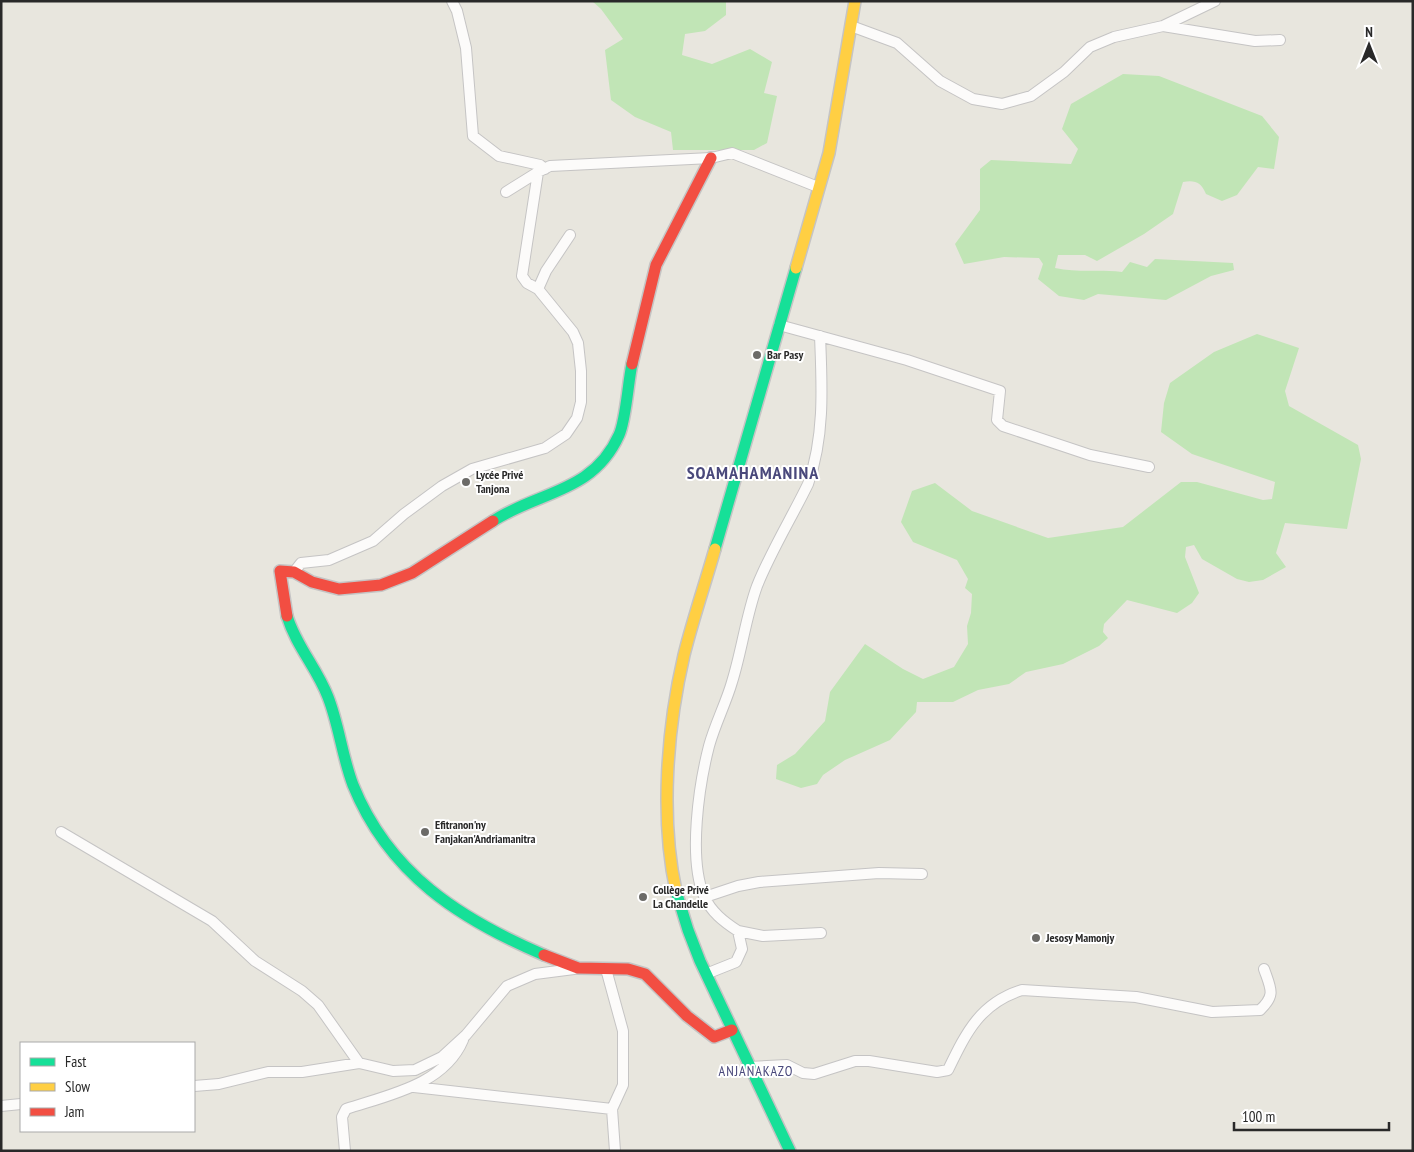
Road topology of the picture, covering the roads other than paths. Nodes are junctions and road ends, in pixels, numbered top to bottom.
1 (452, 1) edge
2 (855, 1) edge
3 (1214, 1) edge
4 (851, 26) junction
5 (1163, 26) junction
6 (1280, 40) dead end
7 (711, 158) junction
8 (542, 170) junction
9 (818, 188) junction
10 (506, 192) dead end
11 (570, 235) dead end
12 (538, 289) junction
13 (779, 326) junction
14 (820, 336) junction
15 (1149, 467) dead end
16 (294, 572) junction
17 (61, 832) dead end
18 (922, 874) dead end
19 (705, 897) junction
20 (738, 931) junction
21 (820, 933) dead end
22 (577, 968) junction
23 (606, 969) junction
24 (1264, 969) dead end
25 (706, 974) junction
26 (732, 1030) junction
27 (466, 1035) junction
28 (360, 1063) junction
29 (749, 1067) junction
30 (195, 1086) edge
31 (414, 1087) junction
32 (20, 1104) edge
33 (1, 1106) edge
34 (612, 1110) junction
35 (344, 1151) edge
36 (615, 1151) edge
37 (790, 1151) edge

1 - 8 street
2 - 4 street
3 - 5 street
4 - 5 street
4 - 9 street
5 - 6 street
7 - 8 street
7 - 9 street
7 - 16 street
8 - 10 street
8 - 12 street
9 - 13 street
11 - 12 street
12 - 16 street
13 - 14 street
13 - 25 street
14 - 15 street
14 - 19 street
16 - 22 street
17 - 28 street
18 - 19 street
19 - 20 street
20 - 21 street
20 - 25 street
22 - 23 street
22 - 27 street
23 - 26 street
23 - 34 street
24 - 29 street
25 - 26 street
26 - 29 street
27 - 28 street
27 - 31 street
28 - 30 street
29 - 37 street
31 - 34 street
31 - 35 street
32 - 33 street
34 - 36 street

